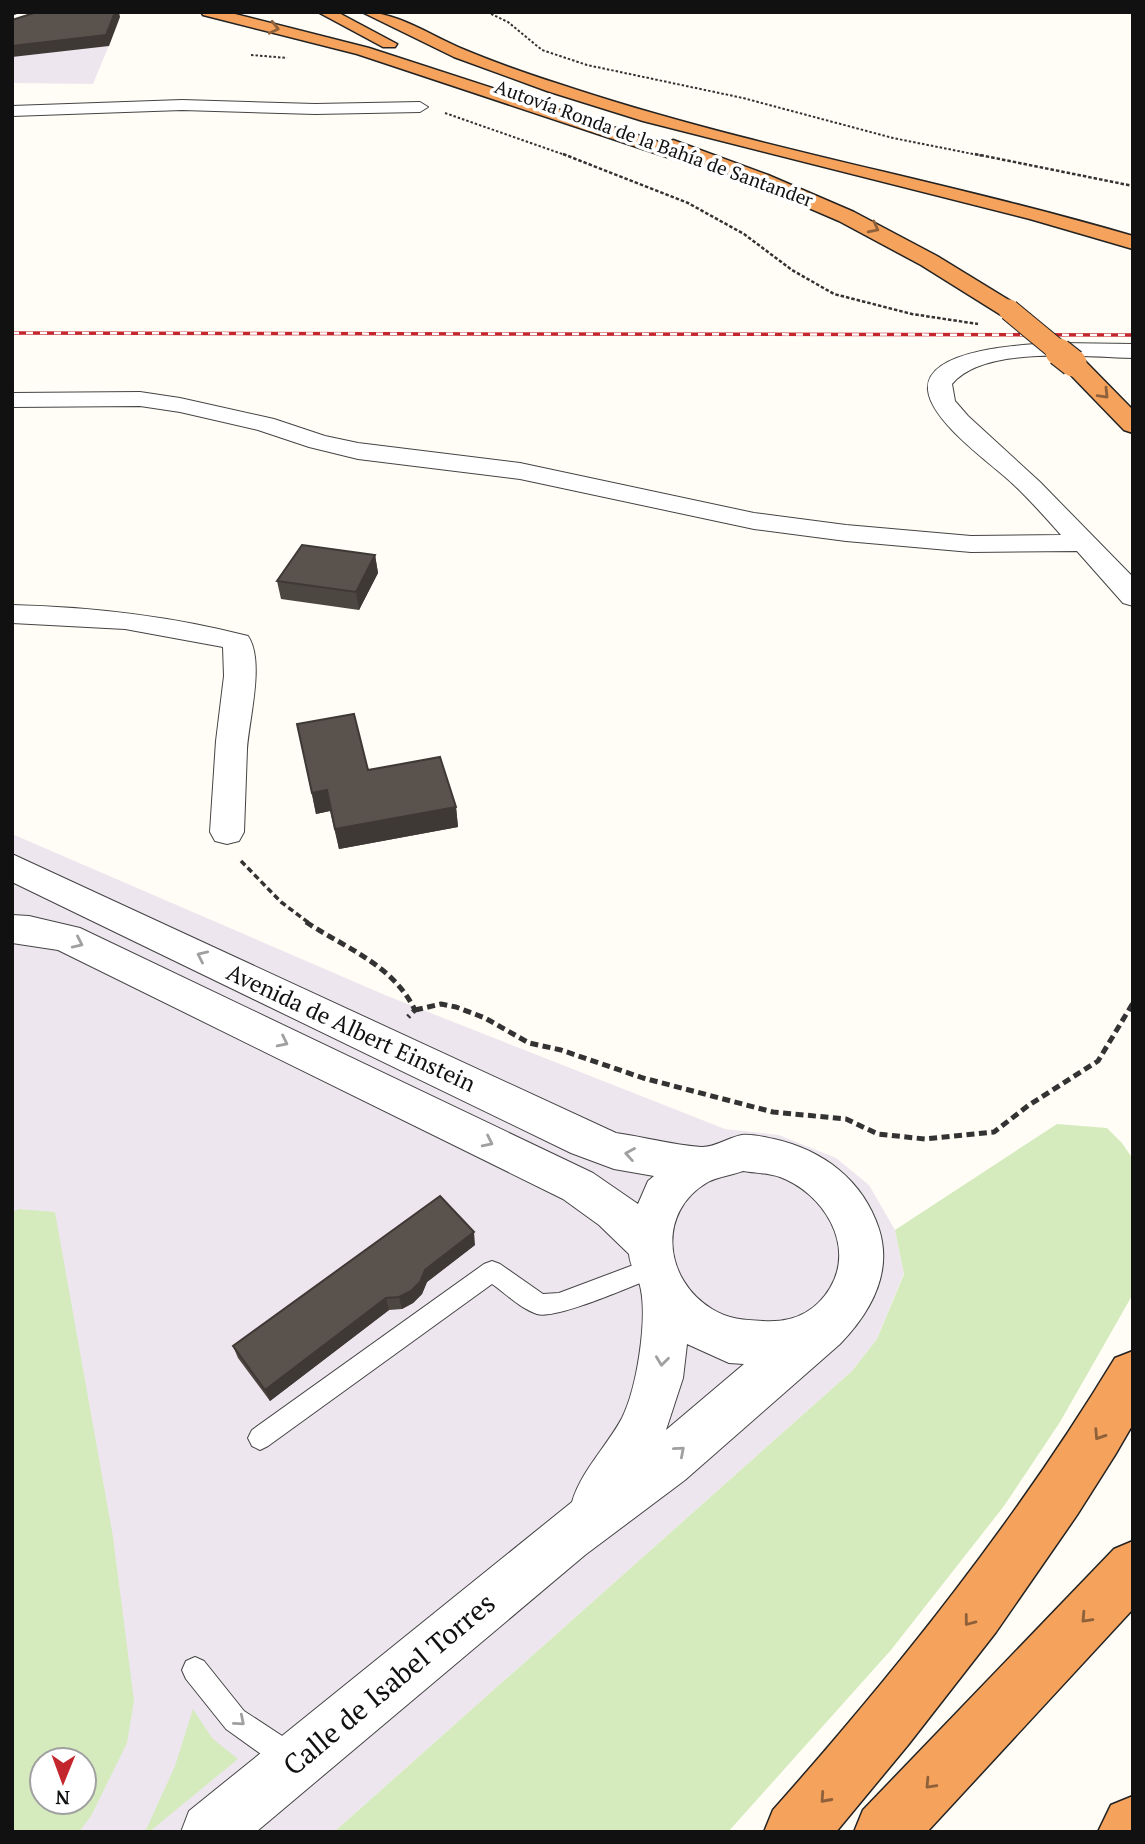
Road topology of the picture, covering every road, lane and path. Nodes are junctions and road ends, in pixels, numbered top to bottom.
1 (208, 12) edge
2 (325, 12) edge
3 (369, 12) edge
4 (395, 12) edge
5 (487, 12) edge
6 (307, 17) dead end
7 (459, 35) dead end
8 (514, 61) junction
9 (495, 94) junction
10 (419, 107) joint
11 (12, 111) edge
12 (1133, 186) edge
13 (812, 199) junction
14 (1133, 241) edge
15 (986, 324) dead end
16 (1133, 351) edge
17 (12, 400) edge
18 (1133, 425) edge
19 (1083, 543) junction
20 (1133, 597) edge
21 (12, 614) edge
22 (227, 832) joint
23 (12, 867) edge
24 (12, 929) edge
25 (1133, 1003) edge
26 (415, 1010) junction
27 (384, 1043) junction
28 (698, 1164) junction
29 (655, 1268) junction
30 (818, 1332) junction
31 (1133, 1375) edge
32 (260, 1438) dead end
33 (568, 1537) junction
34 (1133, 1568) edge
35 (195, 1670) dead end
36 (295, 1762) junction
37 (1133, 1827) edge
38 (210, 1832) edge
39 (795, 1832) edge
40 (885, 1832) edge
41 (1129, 1832) edge

1 -> 9 highway
2 - 13 highway, Autovía Ronda de la Bahía de Santander
3 - 14 highway, Autovía Ronda de la Bahía de Santander
4 - 8 highway
5 - 12 path
6 - 9 highway
7 - 8 highway
8 - 14 highway
9 - 13 highway
10 - 11 street
10 - 15 path
13 -> 18 highway, Autovía Ronda de la Bahía de Santander, bridge
16 - 19 street
17 - 19 street
19 - 20 street
21 - 22 street
22 - 26 path
27 -> 23 street, Avenida de Albert Einstein
24 -> 29 street, Avenida de Albert Einstein
25 - 26 path
26 - 27 path
28 -> 27 street, Avenida de Albert Einstein
28 - 29 street
28 - 30 street
29 - 30 street
29 - 32 lane
29 -> 33 street, Calle de Isabel Torres
33 -> 30 street, Calle de Isabel Torres
31 -> 39 highway
33 - 36 street, Calle de Isabel Torres
34 -> 40 highway
35 -> 36 lane
36 - 38 street, Calle de Isabel Torres
37 - 41 highway

